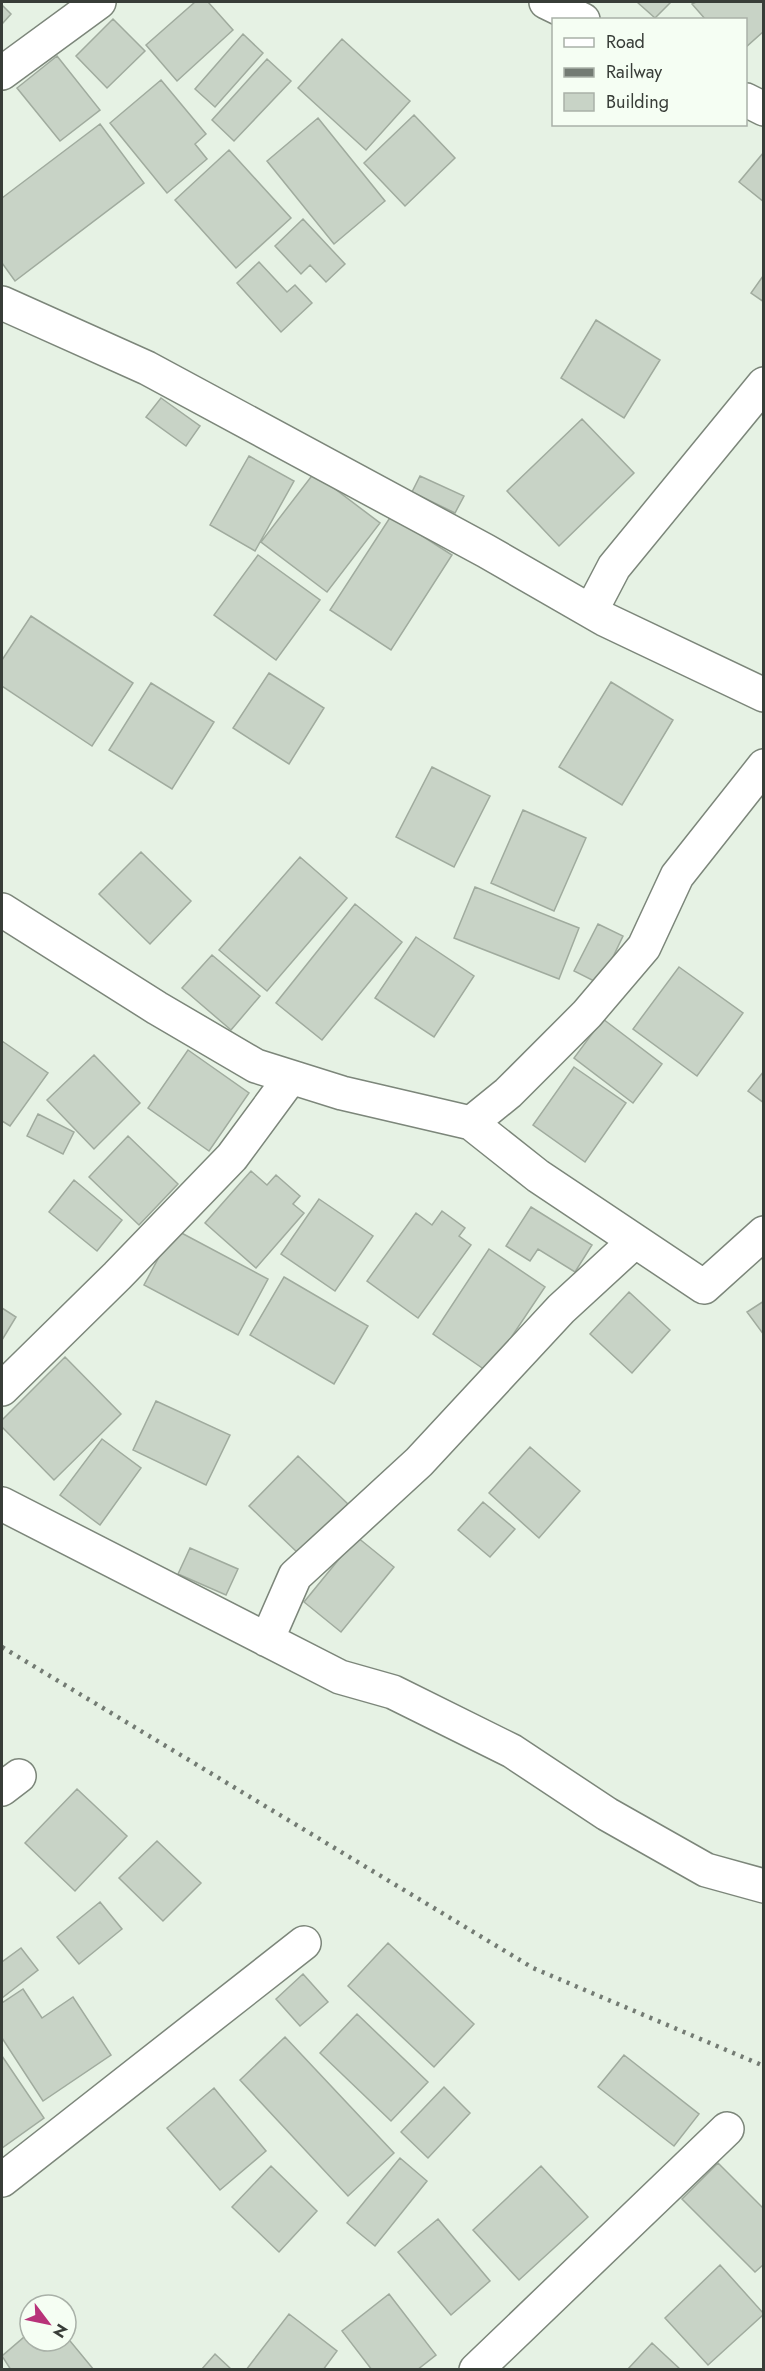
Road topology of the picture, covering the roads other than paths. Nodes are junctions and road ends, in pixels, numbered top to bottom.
1 (99, 2) edge
2 (546, 2) edge
3 (579, 18) edge
4 (2, 73) edge
5 (747, 100) edge
6 (764, 109) edge
7 (2, 303) edge
8 (764, 384) edge
9 (591, 611) junction
10 (764, 695) edge
11 (764, 766) edge
12 (2, 910) edge
13 (291, 1077) junction
14 (471, 1122) junction
15 (764, 1233) edge
16 (635, 1241) junction
17 (2, 1389) edge
18 (2, 1504) edge
19 (267, 1640) junction
20 (764, 1886) edge
21 (304, 1943) dead end
22 (727, 2129) dead end
23 (2, 2180) edge
24 (476, 2370) edge

1 - 4 street
2 - 3 street
5 - 6 street
7 - 9 street
8 - 9 street
9 - 10 street
11 - 14 street
12 - 13 street
13 - 14 street
13 - 17 street
14 - 16 street
15 - 16 street
16 - 19 street
18 - 19 street
19 - 20 street
21 - 23 street
22 - 24 street

